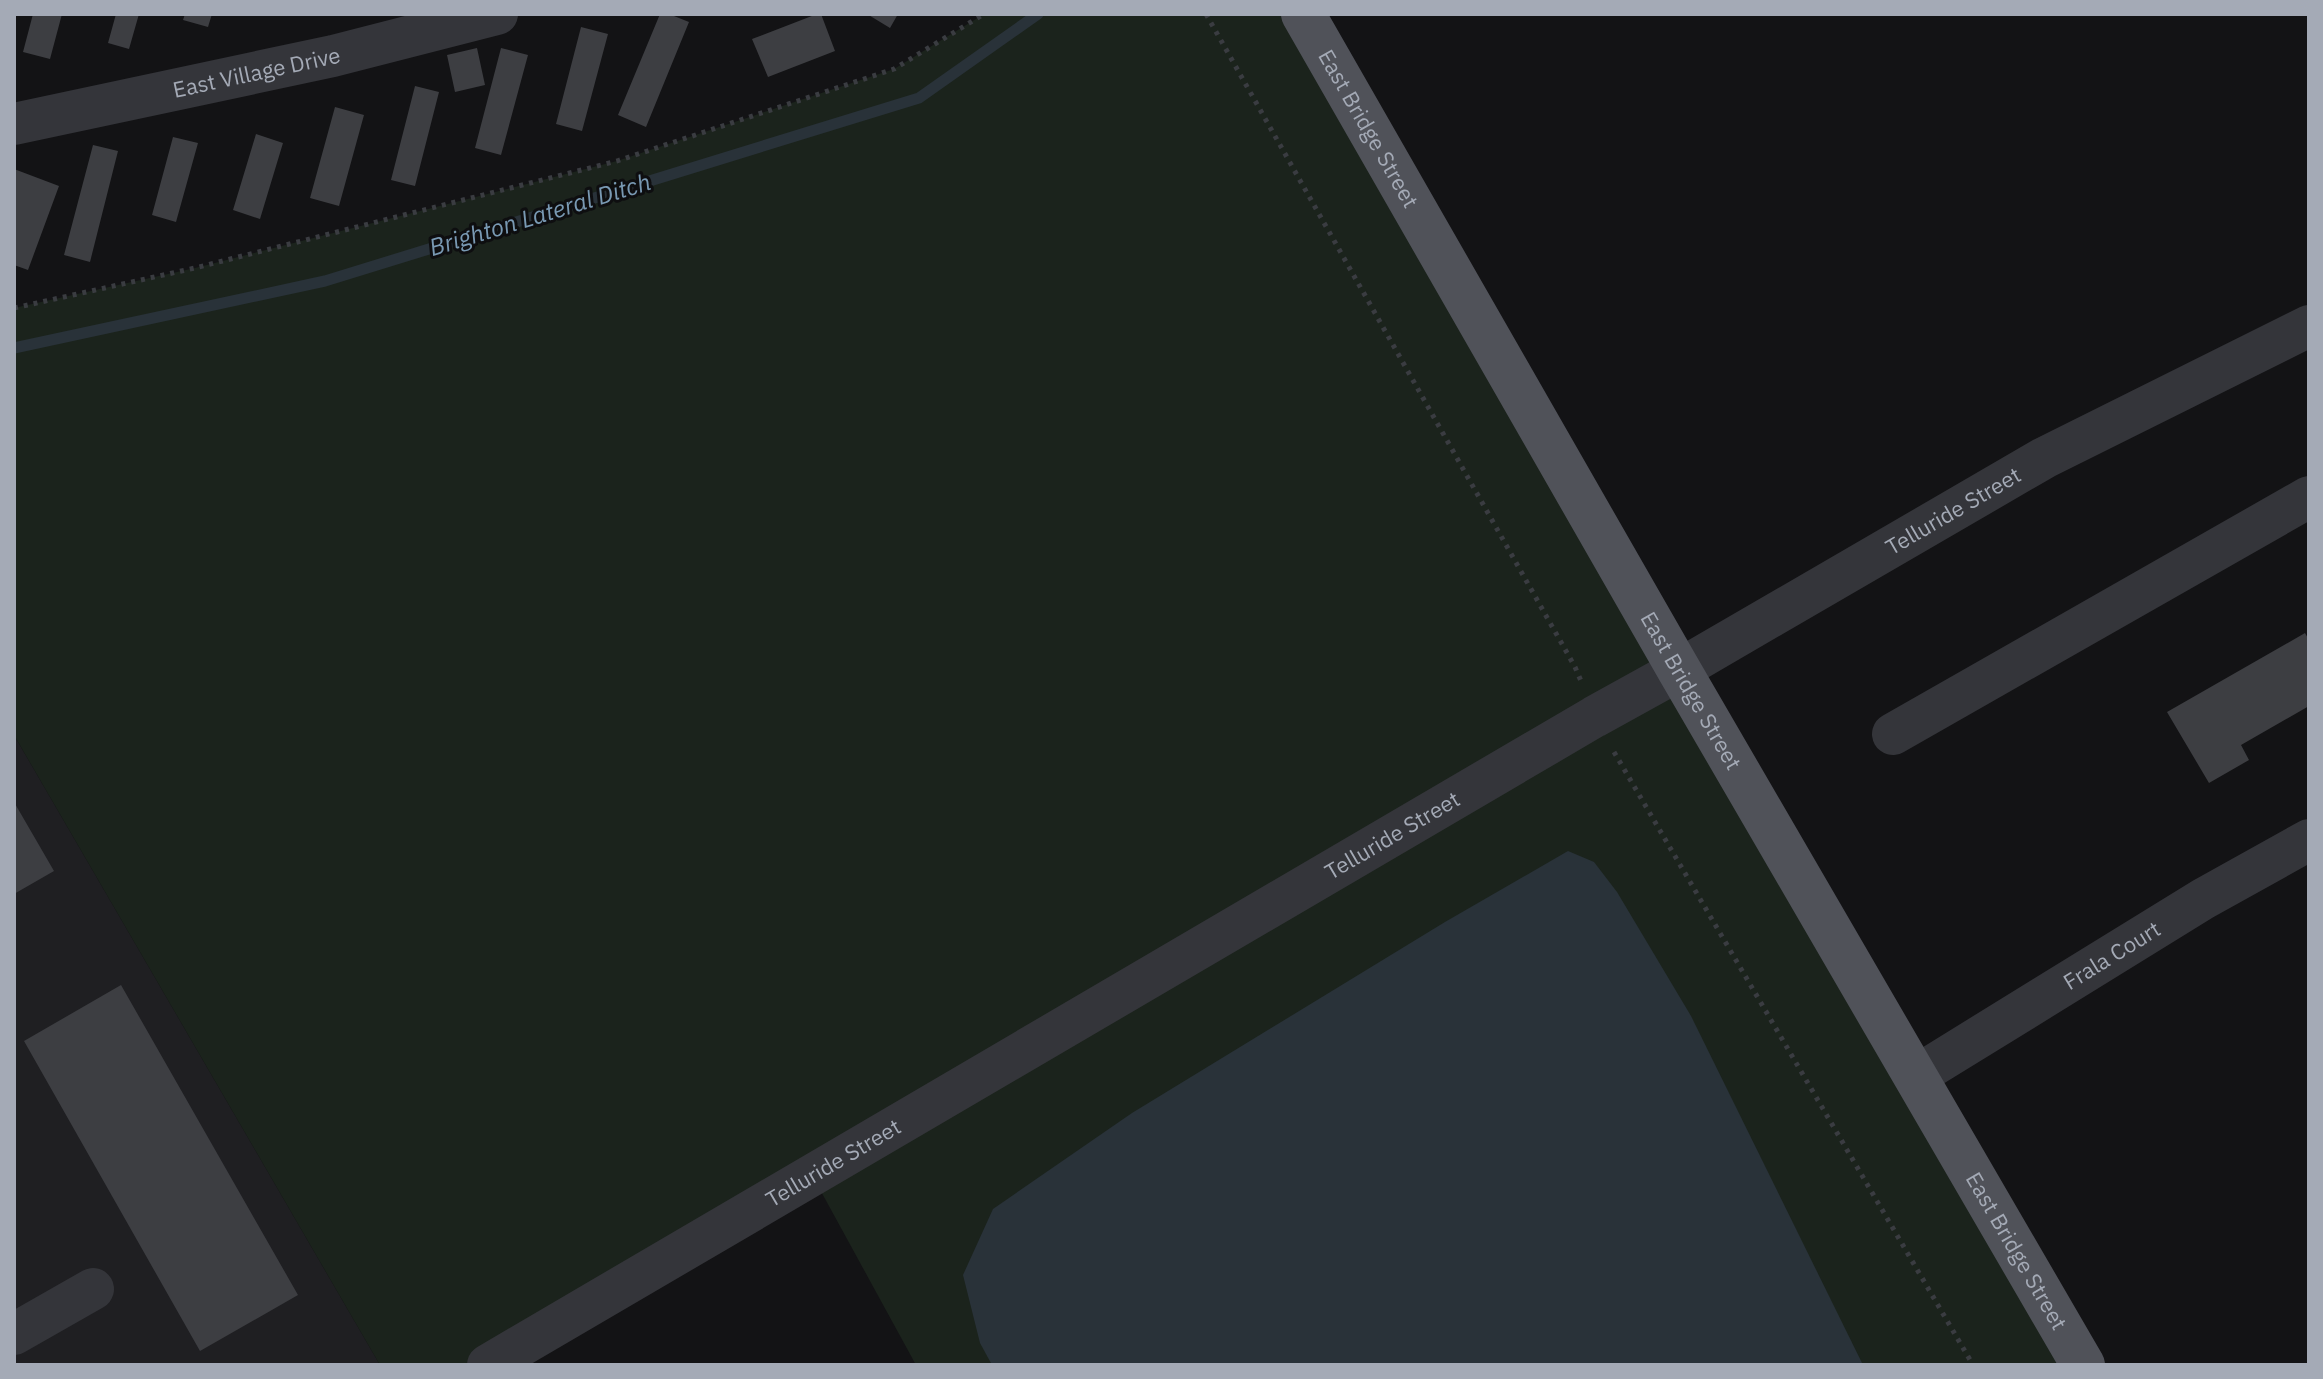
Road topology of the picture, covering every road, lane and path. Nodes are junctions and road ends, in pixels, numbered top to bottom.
1 (497, 14) edge
2 (984, 14) edge
3 (1206, 14) edge
4 (1303, 14) edge
5 (14, 124) edge
6 (14, 308) edge
7 (2309, 326) edge
8 (2309, 497) edge
9 (1679, 670) junction
10 (1594, 717) junction
11 (1893, 734) dead end
12 (2309, 840) edge
13 (1916, 1076) junction
14 (93, 1289) dead end
15 (14, 1334) edge
16 (488, 1365) edge
17 (1973, 1365) edge
18 (2083, 1365) edge

1 - 5 street, East Village Drive
2 - 6 path
3 - 10 path
4 - 9 main road, East Bridge Street
7 - 9 street, Telluride Street
8 - 11 street
9 - 10 street, Telluride Street
9 - 13 main road, East Bridge Street
10 - 16 street, Telluride Street
10 - 17 path
12 - 13 street, Frala Court
13 - 18 main road, East Bridge Street
14 - 15 street

